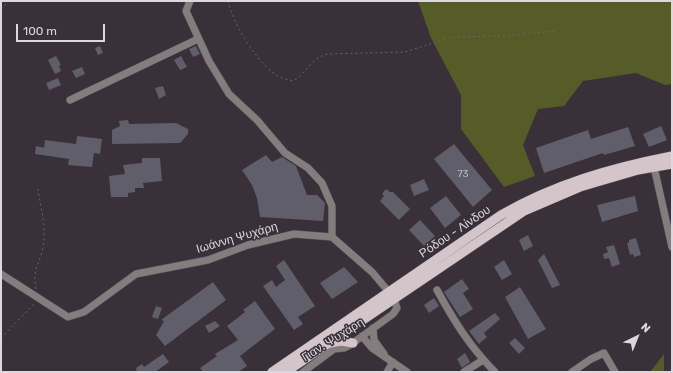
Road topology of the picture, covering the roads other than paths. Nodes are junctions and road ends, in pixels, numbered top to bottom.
1 (190, 1) edge
2 (198, 40) junction
3 (70, 100) dead end
4 (672, 156) edge
5 (672, 164) edge
6 (654, 167) junction
7 (332, 237) junction
8 (672, 247) edge
9 (1, 274) edge
10 (437, 290) dead end
11 (391, 295) junction
12 (376, 326) junction
13 (362, 336) junction
14 (353, 343) junction
15 (327, 344) junction
16 (386, 356) junction
17 (484, 360) junction
18 (393, 362) junction
19 (272, 372) edge
20 (286, 372) edge
21 (303, 372) edge
22 (387, 372) edge
23 (407, 372) edge
24 (464, 372) edge
25 (495, 372) edge
26 (572, 372) edge
27 (615, 372) edge

1 - 2 street
2 - 3 street
2 - 7 street
4 - 11 main road, Ρόδου - Λίνδου
5 - 6 main road, Ρόδου - Λίνδου
6 - 8 street
6 - 11 main road, Ρόδου - Λίνδου
7 - 9 street, Ιωάννη Ψυχάρη
7 - 11 street
10 - 17 street
11 - 12 street, Γιαν. Ψυχάρη
11 - 15 main road, Ρόδου - Λίνδου
11 - 19 main road, Ρόδου - Λίνδου
12 - 13 street, Γιαν. Ψυχάρη
12 - 16 street
13 - 14 street, Γιαν. Ψυχάρη
13 - 16 street
14 - 15 main road
14 - 21 street, Γιαν. Ψυχάρη
15 - 20 main road, Ρόδου - Λίνδου
16 - 18 street
17 - 24 street
17 - 25 street
18 - 22 street
18 - 23 street
26 - 27 street

